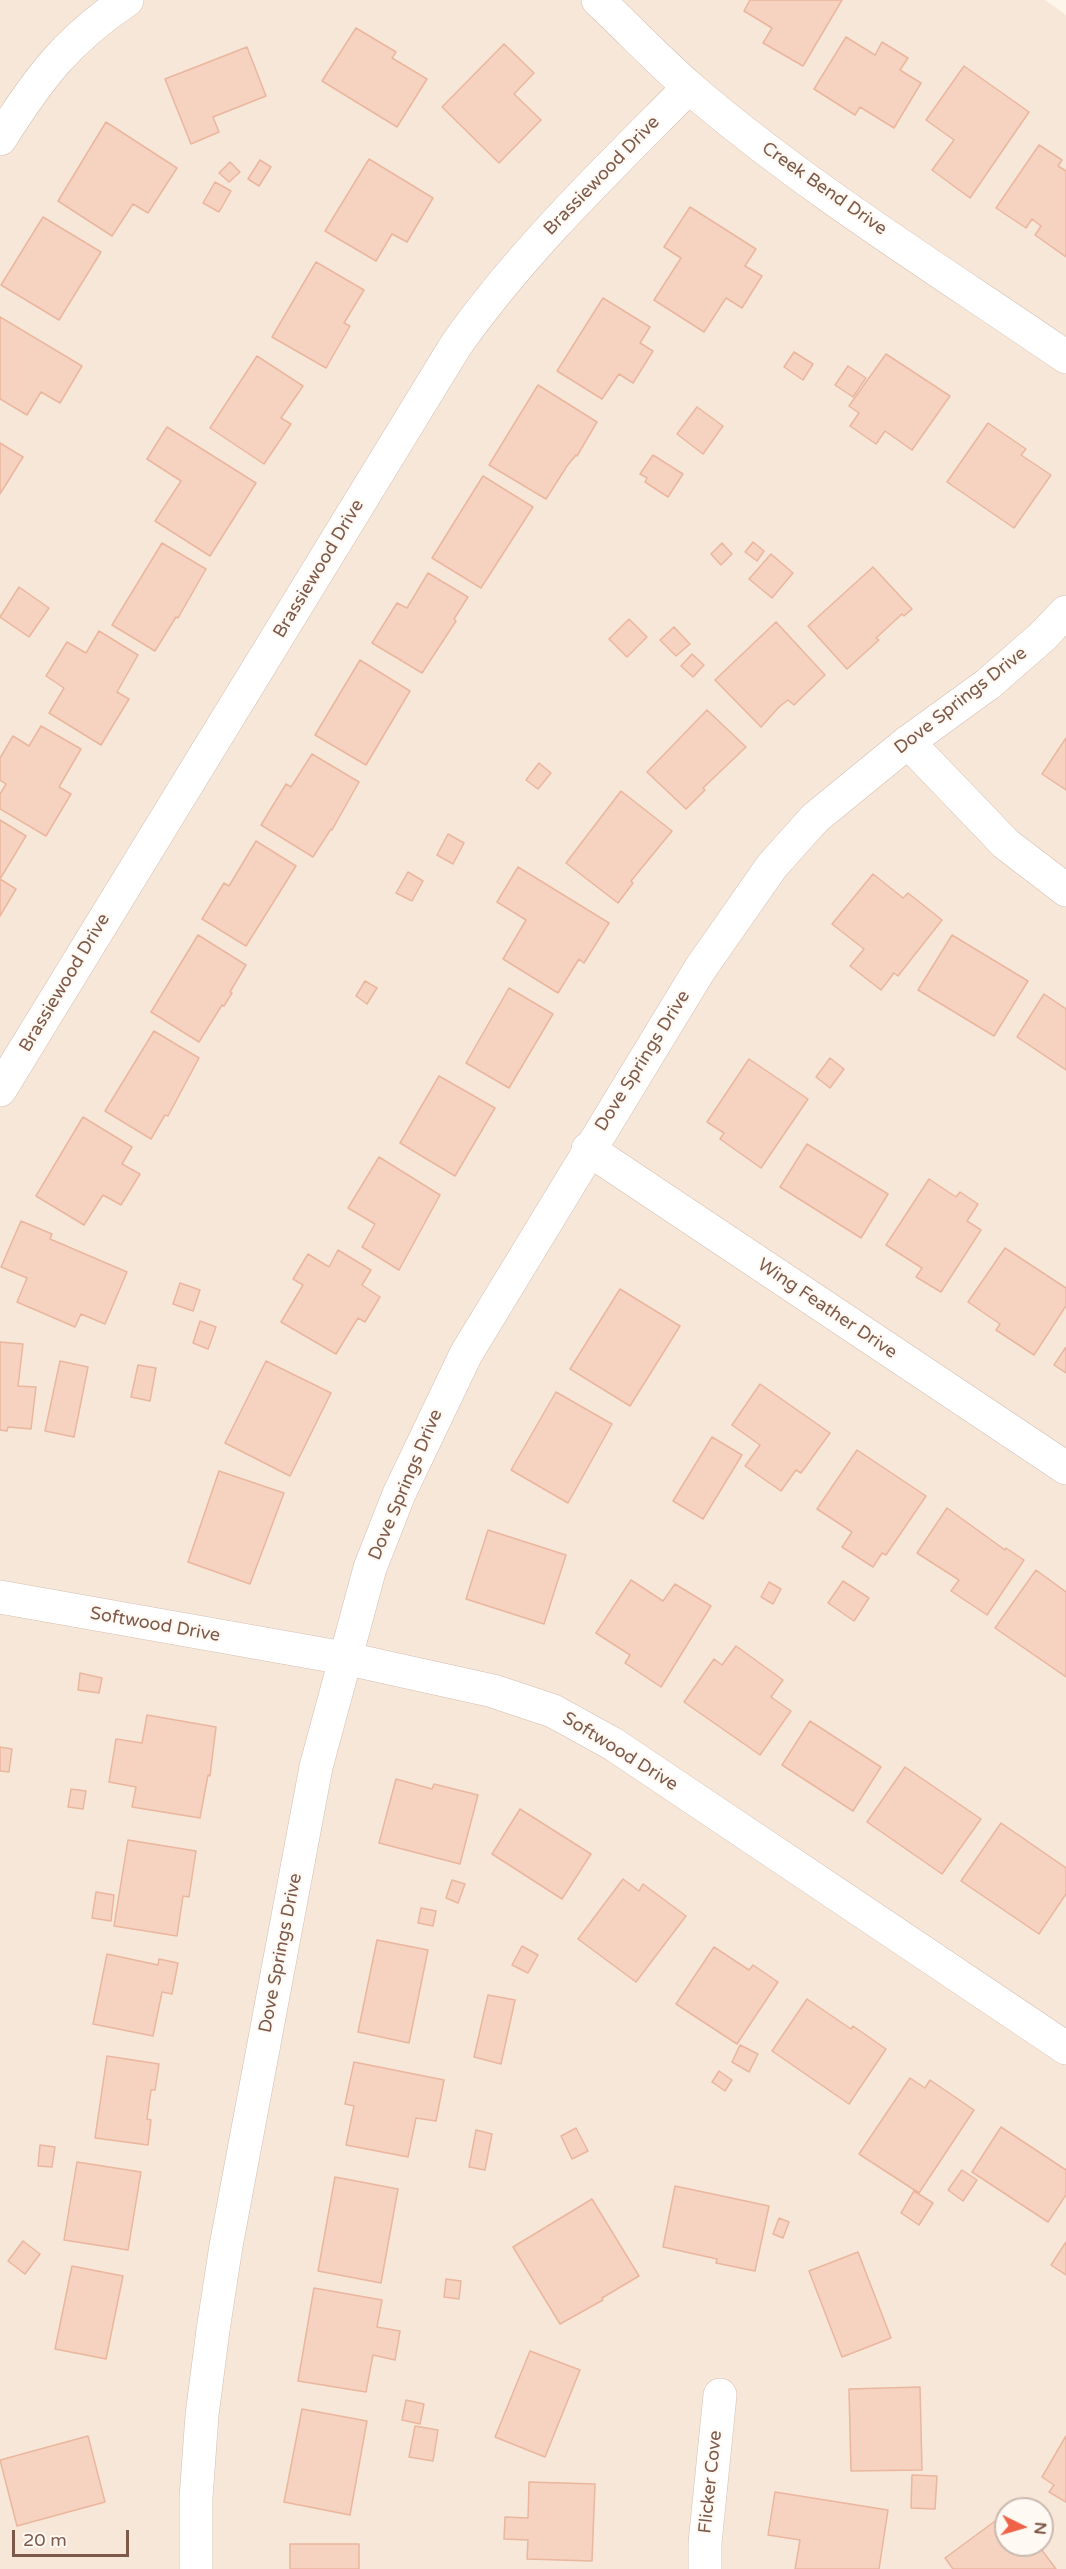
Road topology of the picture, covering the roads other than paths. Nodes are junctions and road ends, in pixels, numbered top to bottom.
1 (127, 0) edge
2 (598, 0) edge
3 (689, 87) junction
4 (0, 139) edge
5 (1066, 357) edge
6 (1066, 612) edge
7 (908, 742) junction
8 (1066, 890) edge
9 (0, 1090) edge
10 (588, 1149) junction
11 (1066, 1468) edge
12 (0, 1597) edge
13 (344, 1658) junction
14 (1066, 2048) edge
15 (720, 2395) dead end
16 (196, 2569) edge
17 (705, 2569) edge

1 - 4 street
2 - 3 street, Creek Bend Drive
3 - 5 street, Creek Bend Drive
3 - 9 street, Brassiewood Drive
6 - 7 street, Dove Springs Drive
7 - 8 street
7 - 10 street, Dove Springs Drive
10 - 11 street, Wing Feather Drive
10 - 13 street, Dove Springs Drive
12 - 13 street, Softwood Drive
13 - 14 street, Softwood Drive
13 - 16 street, Dove Springs Drive
15 - 17 street, Flicker Cove

